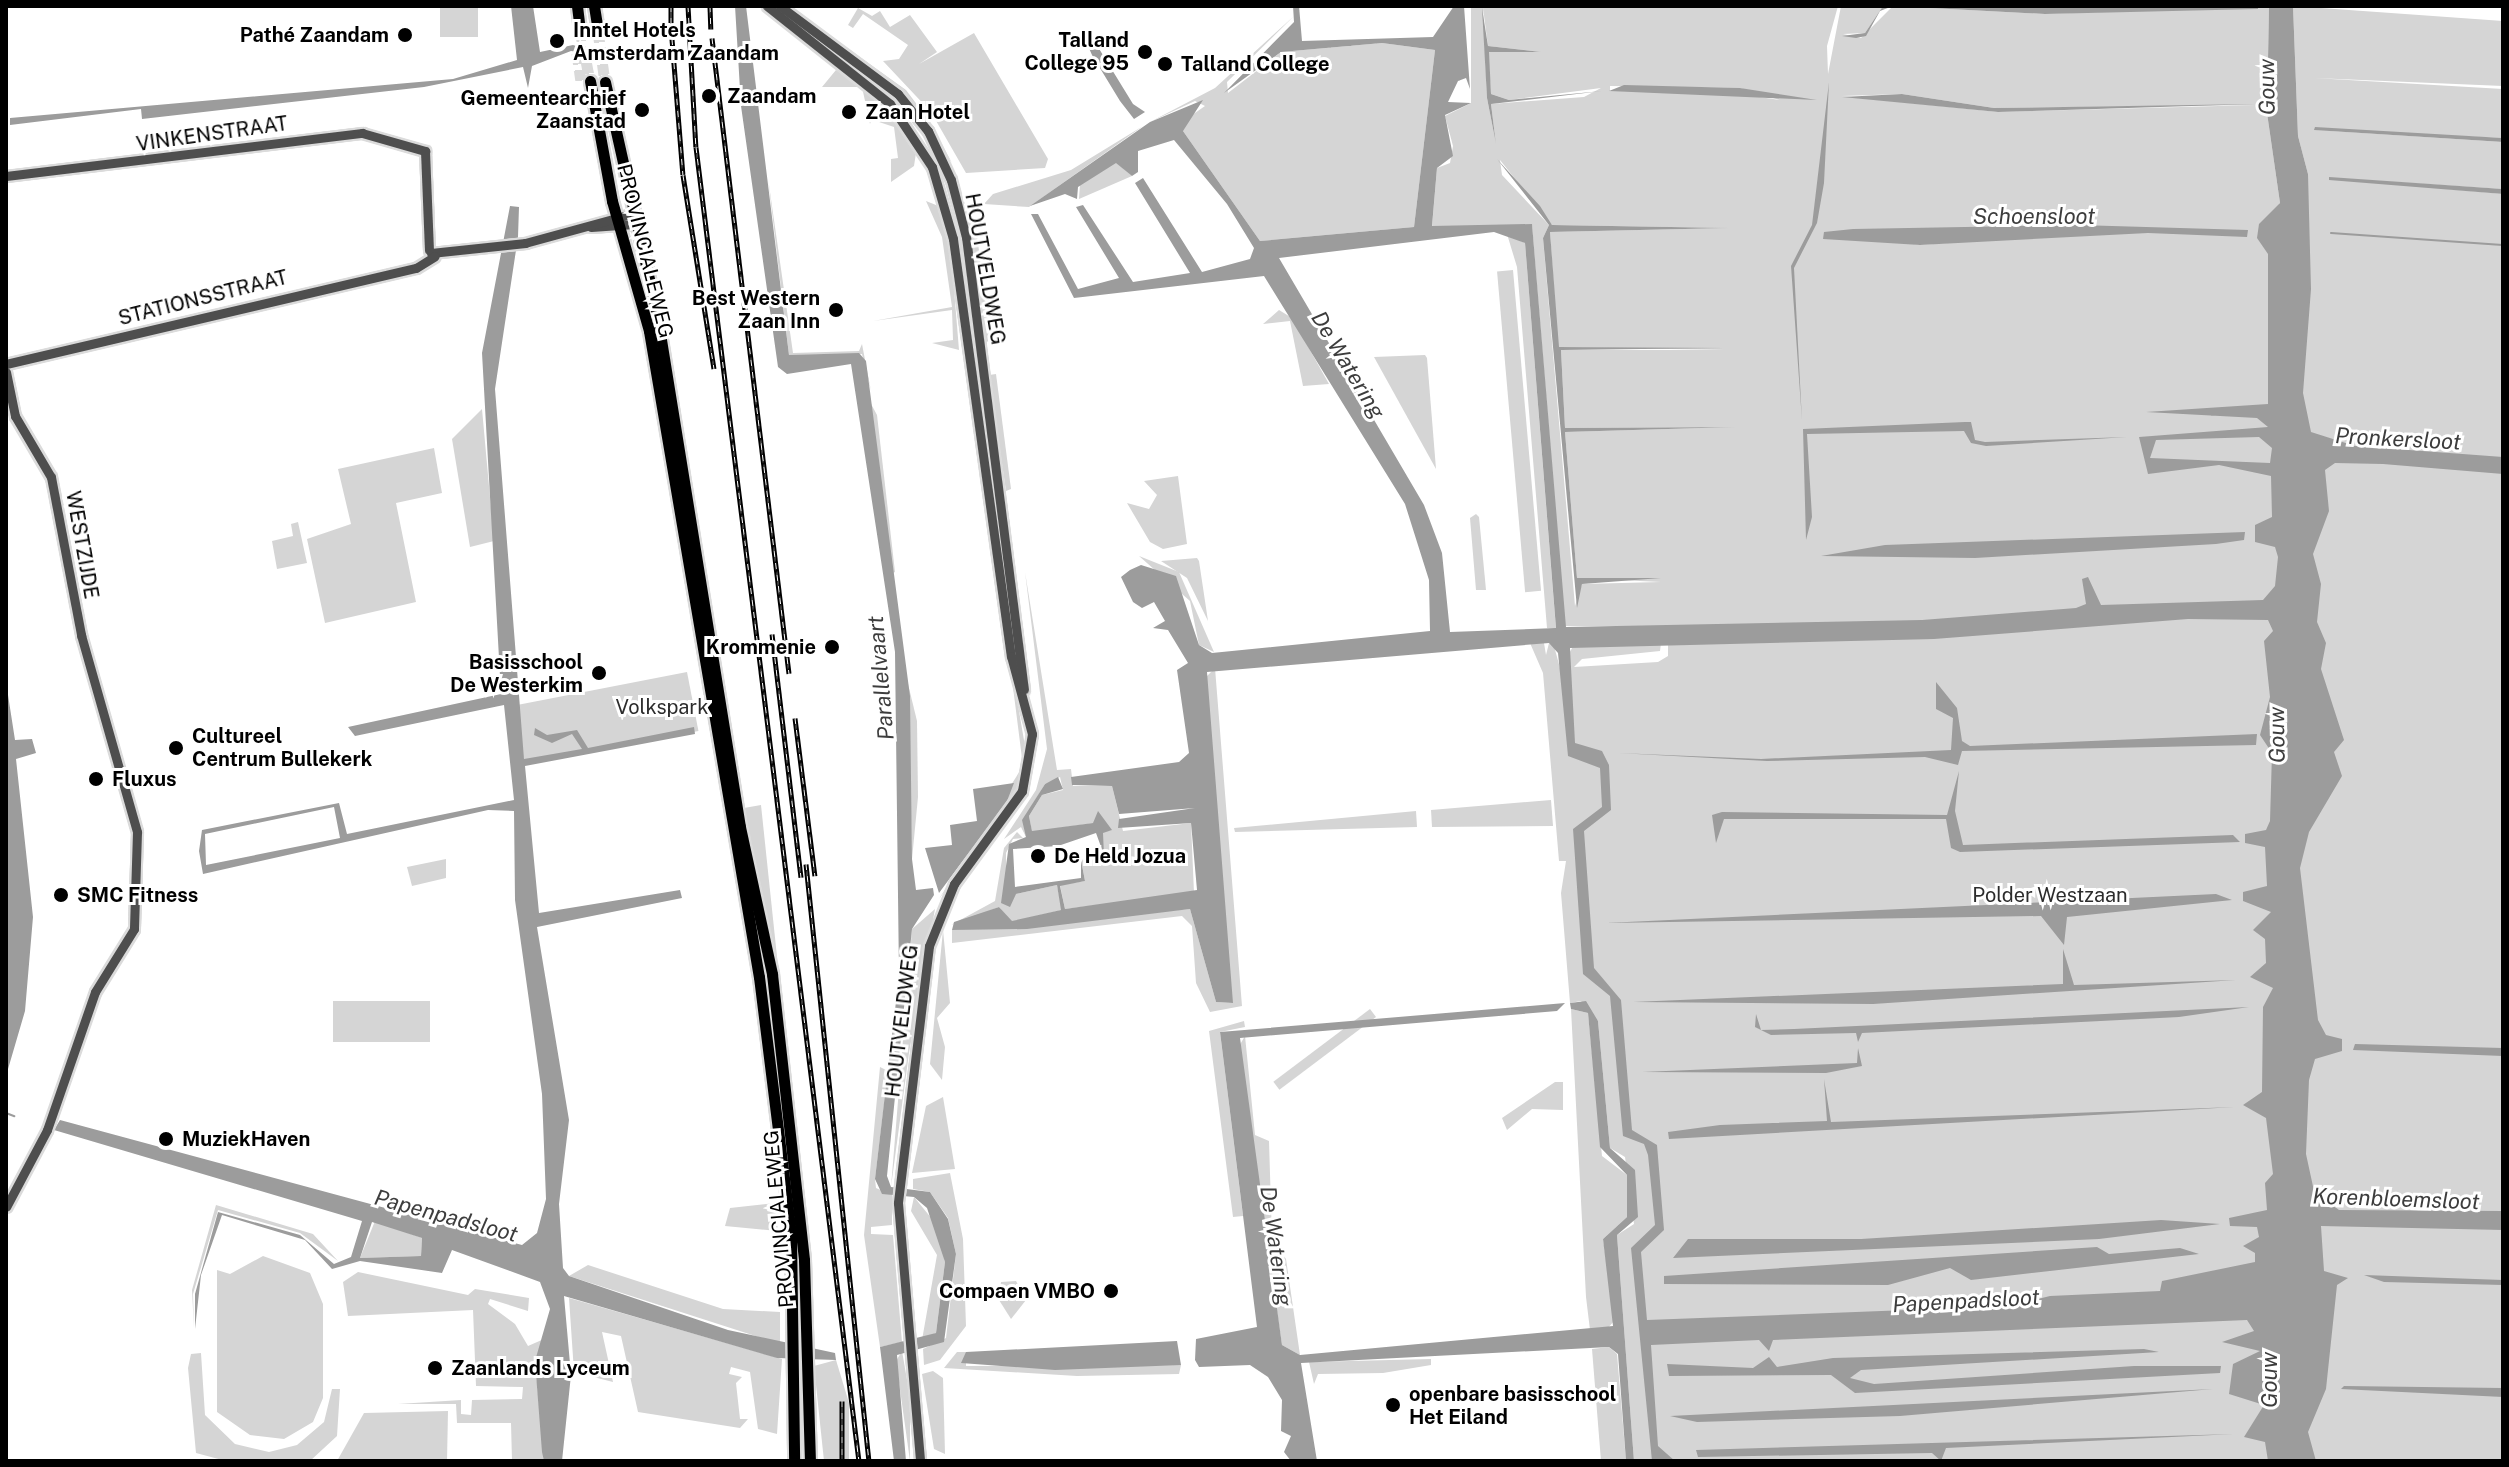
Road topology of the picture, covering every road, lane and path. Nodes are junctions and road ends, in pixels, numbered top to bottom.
1 (594, 6) edge
2 (767, 6) edge
3 (780, 6) edge
4 (577, 10) edge
5 (598, 31) tunnel mouth
6 (578, 32) tunnel mouth
7 (586, 81) tunnel mouth
8 (605, 82) tunnel mouth
9 (6, 176) edge
10 (938, 184) junction
11 (953, 185) junction
12 (633, 219) junction
13 (618, 222) junction
14 (432, 253) junction
15 (6, 364) edge
16 (6, 372) edge
17 (684, 524) junction
18 (1003, 564) junction
19 (708, 712) junction
20 (724, 719) junction
21 (703, 737) dead end
22 (735, 828) junction
23 (772, 974) junction
24 (759, 977) junction
25 (6, 1207) edge
26 (800, 1334) junction
27 (911, 1377) junction
28 (794, 1461) edge
29 (810, 1461) edge
30 (914, 1461) edge
31 (920, 1461) edge

1 - 5 main road
2 - 10 street, HOUTVELDWEG
3 - 11 street, HOUTVELDWEG
4 - 6 main road
7 - 13 main road, PROVINCIALEWEG
8 - 12 main road, PROVINCIALEWEG
9 - 14 street, VINKENSTRAAT
10 - 11 street
10 - 18 street, HOUTVELDWEG
11 - 18 street, HOUTVELDWEG
12 - 13 street
12 - 17 main road, PROVINCIALEWEG
13 - 14 street
13 - 17 main road, PROVINCIALEWEG
14 - 15 street, STATIONSSTRAAT
16 - 25 street, WESTZIJDE
17 - 19 main road, PROVINCIALEWEG
17 - 20 main road, PROVINCIALEWEG
18 - 27 street, HOUTVELDWEG
19 - 20 main road
19 - 21 main road
19 - 22 main road, PROVINCIALEWEG
20 - 22 main road, PROVINCIALEWEG
22 - 23 main road, PROVINCIALEWEG
22 - 24 main road, PROVINCIALEWEG
23 - 24 main road
23 - 26 main road, PROVINCIALEWEG
24 - 26 main road, PROVINCIALEWEG
26 - 28 main road, PROVINCIALEWEG
26 - 29 main road, PROVINCIALEWEG
27 - 30 street, HOUTVELDWEG
27 - 31 street, HOUTVELDWEG

